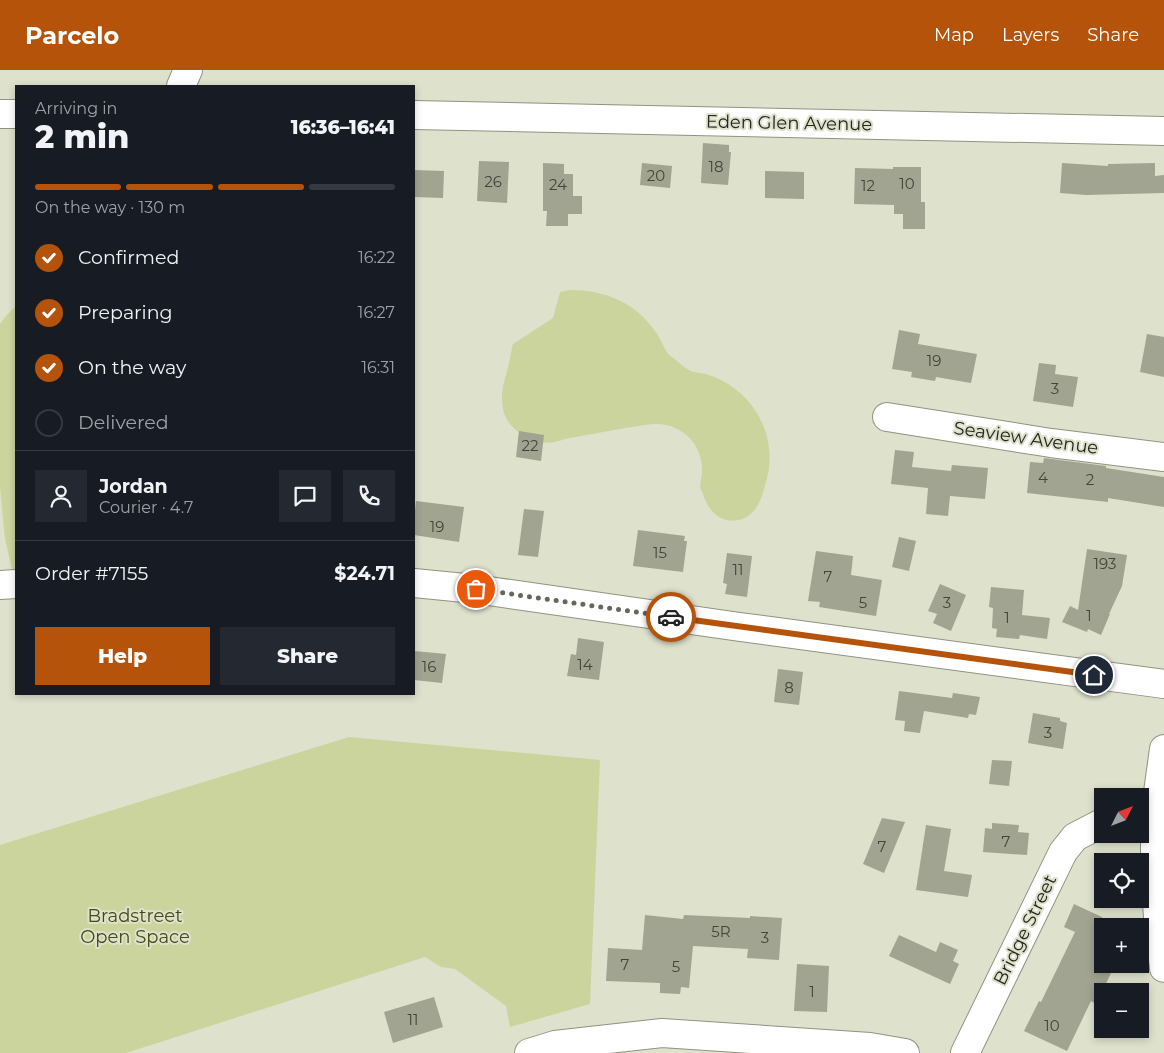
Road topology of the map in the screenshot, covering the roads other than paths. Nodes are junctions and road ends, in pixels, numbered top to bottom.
1 (188, 70) edge
2 (181, 85) edge
3 (0, 114) edge
4 (15, 114) edge
5 (415, 115) edge
6 (1164, 131) edge
7 (888, 417) dead end
8 (1164, 457) edge
9 (415, 583) edge
10 (15, 584) edge
11 (0, 585) edge
12 (1164, 684) edge
13 (1164, 749) edge
14 (1149, 812) edge
15 (1149, 825) edge
16 (1094, 827) edge
17 (1164, 968) edge
18 (529, 1053) edge
19 (905, 1053) edge
20 (965, 1053) edge

1 - 2 street
3 - 4 street
5 - 6 street, Eden Glen Avenue
7 - 8 street, Seaview Avenue
9 - 12 street
10 - 11 street
13 - 14 street
15 - 17 street
16 - 20 street, Bridge Street
18 - 19 street

